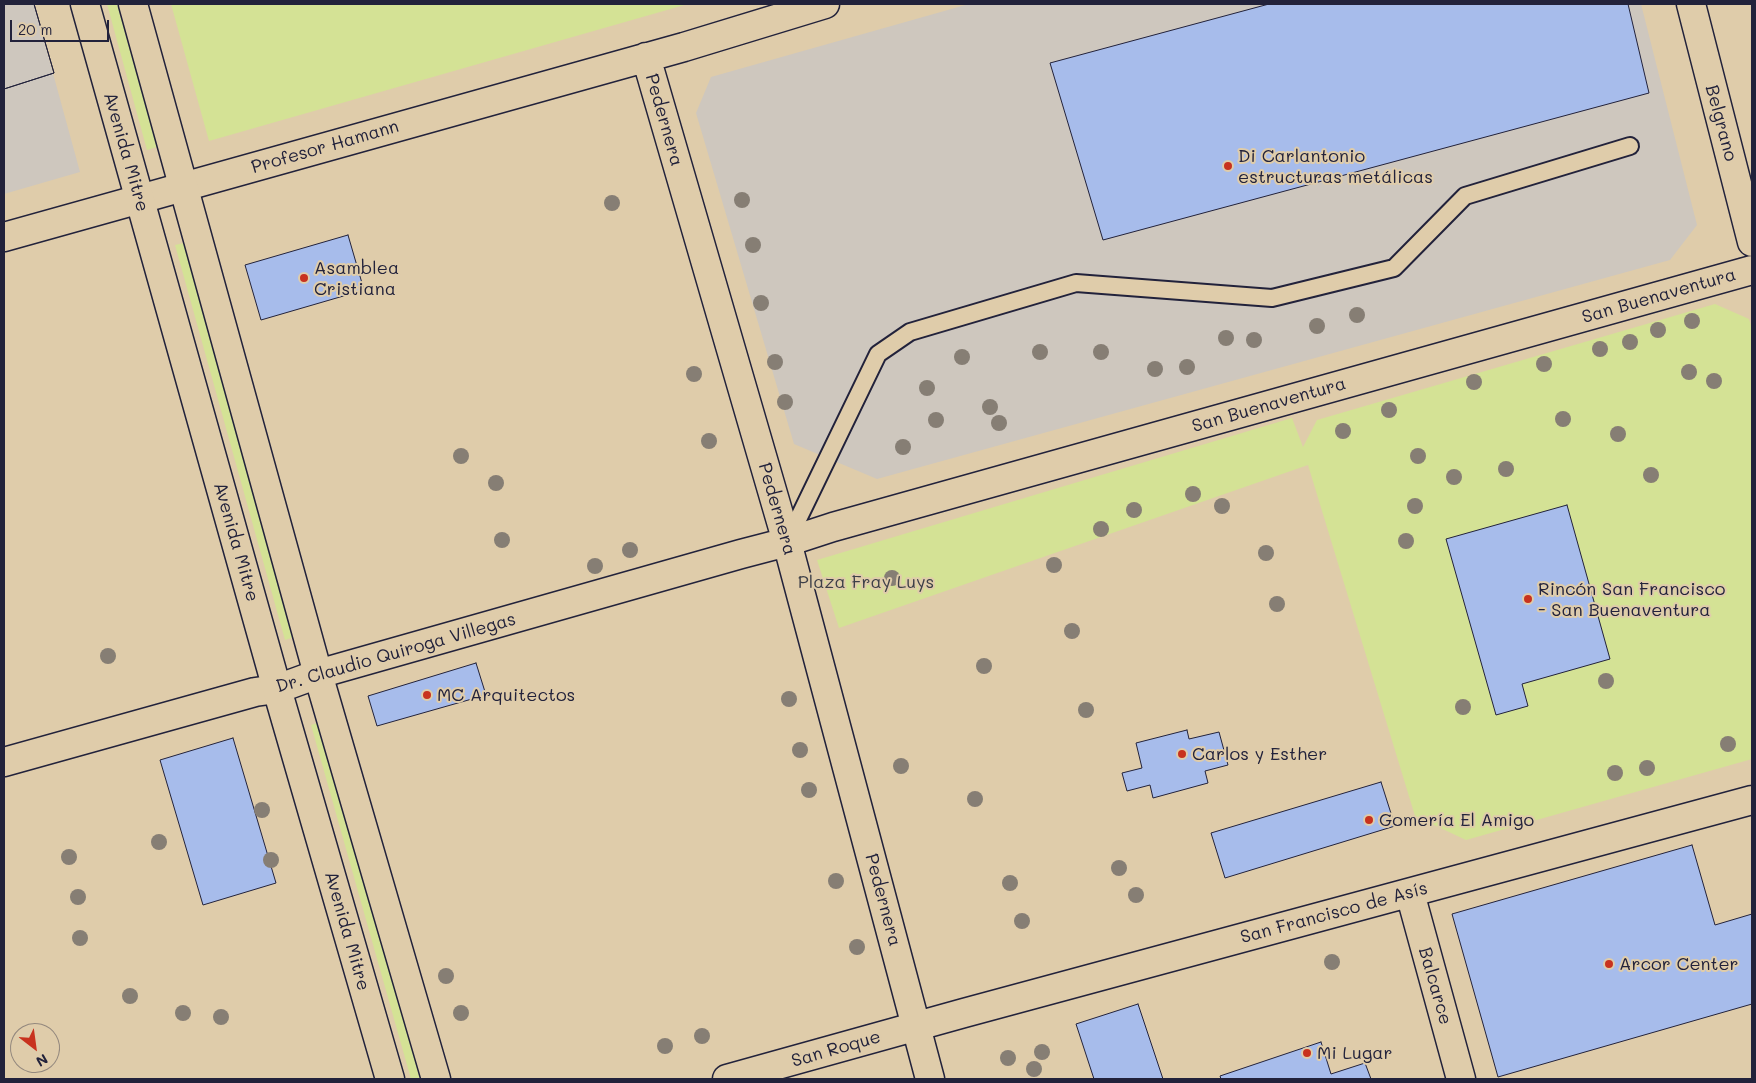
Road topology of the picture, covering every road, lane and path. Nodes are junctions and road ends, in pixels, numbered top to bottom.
1 (85, 4) edge
2 (133, 4) edge
3 (825, 4) edge
4 (1691, 4) edge
5 (646, 57) junction
6 (1630, 146) dead end
7 (183, 186) junction
8 (140, 199) junction
9 (4, 237) edge
10 (1752, 242) edge
11 (1752, 270) edge
12 (787, 542) junction
13 (318, 674) junction
14 (277, 689) junction
15 (4, 762) edge
16 (1752, 800) edge
17 (1410, 893) junction
18 (917, 1026) junction
19 (390, 1079) edge
20 (436, 1079) edge
21 (727, 1079) edge
22 (930, 1079) edge
23 (1461, 1079) edge

1 - 8 street, Avenida Mitre
2 - 7 street
3 - 5 street, Profesor Hamann
4 - 10 street, Belgrano
5 - 7 street, Profesor Hamann
5 - 12 street, Pedernera
6 - 12 lane
7 - 8 street, Profesor Hamann
7 - 13 street
8 - 9 street, Profesor Hamann
8 - 14 street, Avenida Mitre
11 - 12 street, San Buenaventura
12 - 13 street, Dr. Claudio Quiroga Villegas
12 - 18 street, Pedernera
13 - 14 street, Dr. Claudio Quiroga Villegas
13 - 20 street
14 - 15 street, Dr. Claudio Quiroga Villegas
14 - 19 street, Avenida Mitre
16 - 17 street, San Francisco de Asís
17 - 18 street, San Francisco de Asís
17 - 23 street, Balcarce
18 - 21 street, San Roque
18 - 22 street, Pedernera

